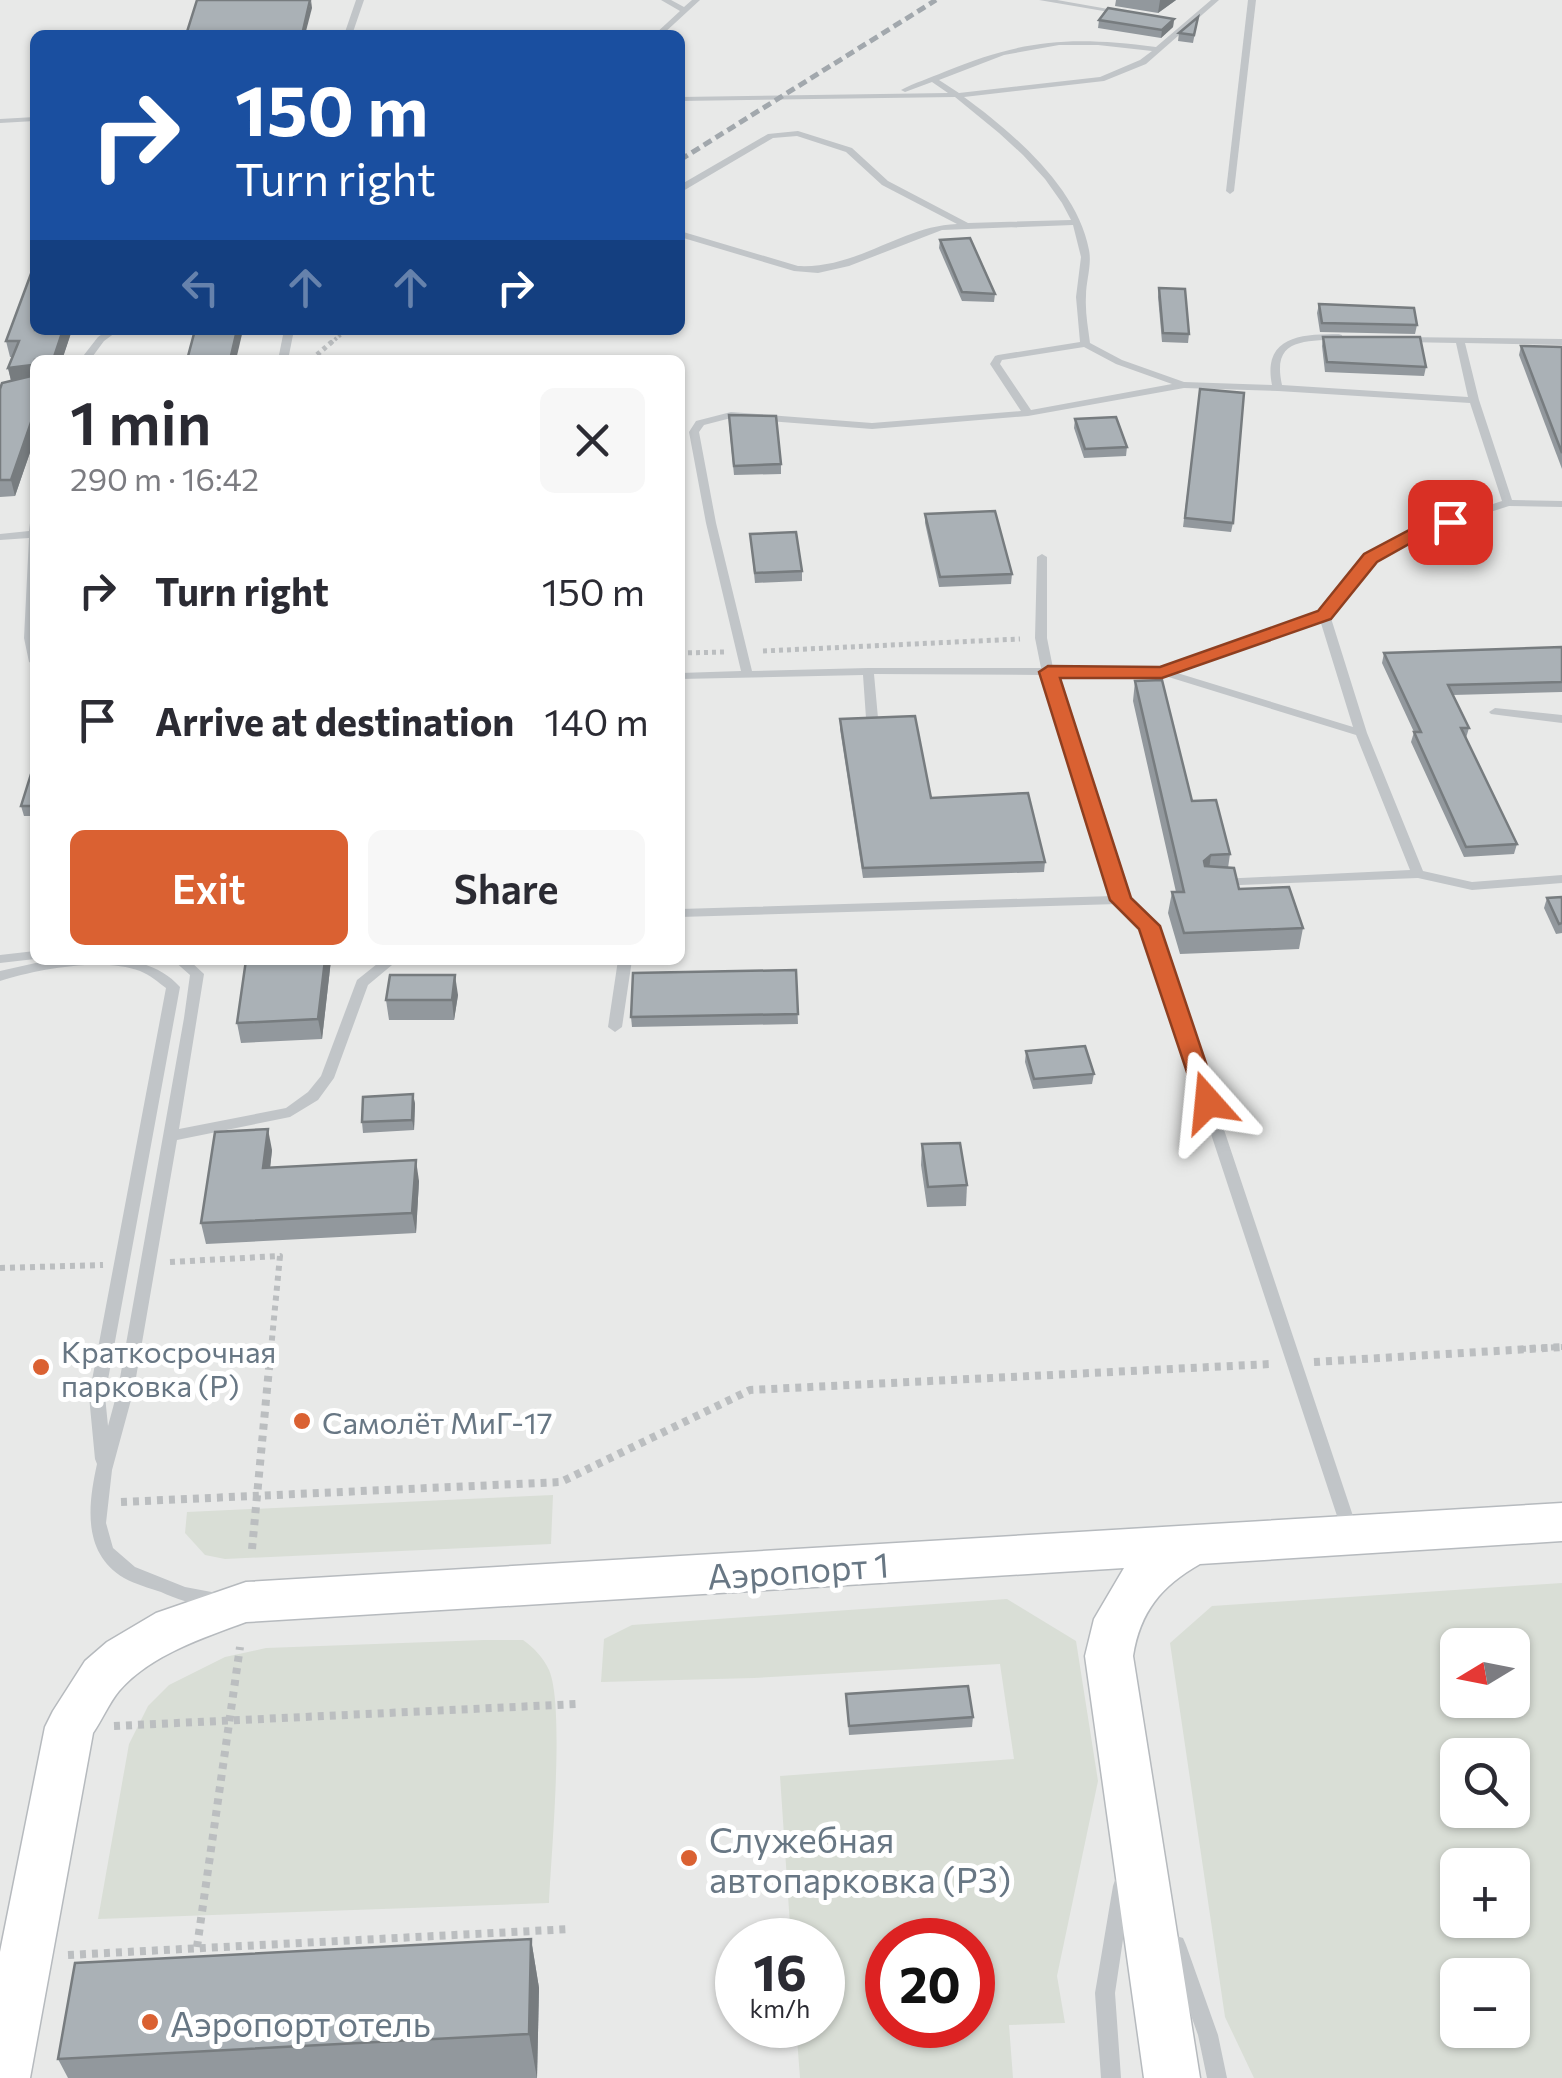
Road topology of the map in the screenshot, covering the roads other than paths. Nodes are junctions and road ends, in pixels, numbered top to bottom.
1 (360, 0) edge
2 (664, 0) edge
3 (696, 0) edge
4 (1043, 0) edge
5 (1216, 0) edge
6 (1252, 0) edge
7 (685, 10) junction
8 (1120, 12) junction
9 (1137, 15) edge
10 (1170, 20) edge
11 (1110, 22) edge
12 (1186, 22) junction
13 (350, 30) edge
14 (663, 30) edge
15 (1157, 49) junction
16 (934, 80) junction
17 (894, 94) junction
18 (958, 94) junction
19 (685, 99) edge
20 (30, 119) edge
21 (0, 121) edge
22 (685, 185) edge
23 (1230, 191) dead end
24 (1075, 222) junction
25 (967, 226) junction
26 (685, 236) edge
27 (107, 335) edge
28 (1343, 337) edge
29 (1401, 338) edge
30 (1460, 340) junction
31 (1562, 342) edge
32 (1085, 344) junction
33 (89, 355) edge
34 (1184, 385) junction
35 (1278, 388) junction
36 (1474, 400) junction
37 (1028, 413) junction
38 (1508, 503) junction
39 (1562, 504) edge
40 (30, 531) edge
41 (0, 537) edge
42 (1042, 557) dead end
43 (1324, 615) junction
44 (868, 672) junction
45 (1048, 672) junction
46 (1162, 672) junction
47 (747, 674) junction
48 (685, 676) edge
49 (1495, 712) dead end
50 (872, 718) edge
51 (1562, 719) edge
52 (1360, 732) junction
53 (1418, 874) junction
54 (1562, 880) edge
55 (1210, 884) edge
56 (1121, 900) junction
57 (685, 913) edge
58 (30, 956) edge
59 (0, 959) edge
60 (67, 965) edge
61 (131, 965) edge
62 (189, 965) edge
63 (190, 965) edge
64 (385, 965) edge
65 (623, 965) edge
66 (0, 976) edge
67 (173, 987) junction
68 (616, 1027) dead end
69 (170, 1136) junction
70 (104, 1470) junction
71 (1562, 1522) edge
72 (1350, 1532) junction
73 (1196, 1542) junction
74 (243, 1624) junction
75 (1132, 1821) junction
76 (2, 2078) edge
77 (1111, 2078) edge
78 (1172, 2078) edge
79 (1218, 2078) edge

1 - 13 lane
2 - 7 lane
3 - 7 lane
4 - 8 lane
5 - 12 lane
6 - 23 lane
7 - 14 lane
8 - 9 lane
8 - 11 lane
10 - 12 lane
12 - 15 lane
15 - 16 lane
15 - 18 lane
16 - 17 lane
16 - 18 lane
17 - 18 lane
17 - 19 lane
18 - 24 lane
20 - 21 lane
22 - 25 lane
24 - 25 lane
24 - 32 lane
25 - 26 lane
27 - 33 lane
28 - 35 lane
29 - 30 lane
30 - 31 lane
30 - 36 lane
32 - 34 lane
32 - 37 lane
34 - 35 lane
34 - 37 lane
35 - 36 lane
36 - 38 lane
37 - 47 lane
38 - 39 lane
38 - 43 lane
40 - 41 lane
42 - 45 lane
43 - 46 lane
43 - 52 lane
44 - 45 lane
44 - 47 lane
44 - 50 lane
45 - 46 lane
45 - 56 lane
46 - 52 lane
47 - 48 lane
49 - 51 lane
52 - 53 lane
53 - 54 lane
53 - 55 lane
56 - 57 lane
56 - 72 lane
58 - 59 lane
60 - 66 lane
61 - 67 lane
62 - 67 lane
63 - 69 lane
64 - 69 lane
65 - 68 lane
67 - 70 lane
69 - 70 lane
70 - 74 lane
71 - 72 main road, Аэропорт 1
72 - 73 main road, Аэропорт 1
73 - 74 main road, Аэропорт 1
73 - 75 main road
74 - 76 main road, Аэропорт 1
75 - 77 lane
75 - 78 main road
75 - 79 lane

